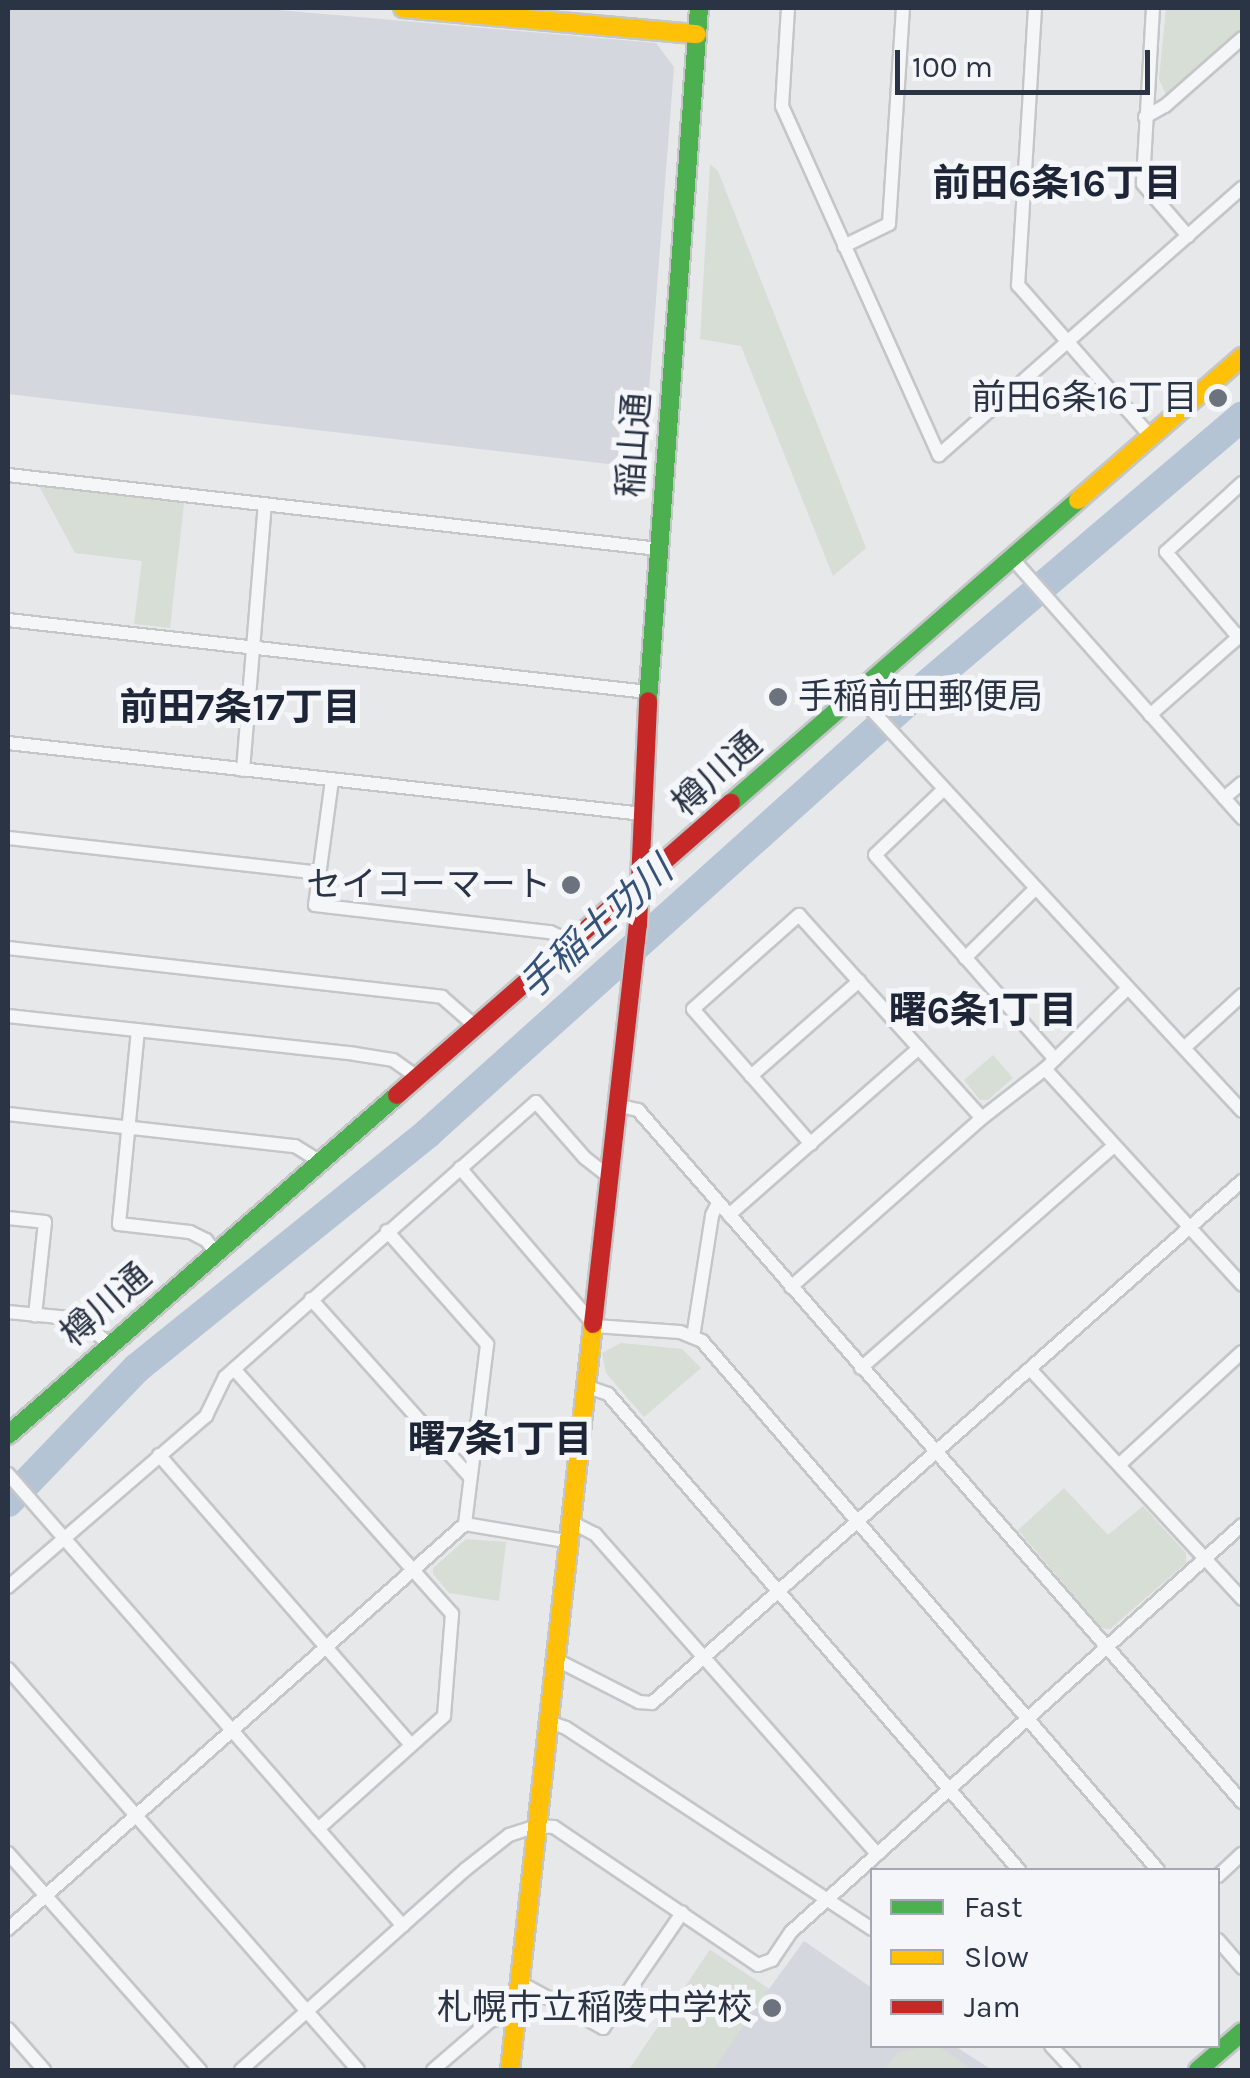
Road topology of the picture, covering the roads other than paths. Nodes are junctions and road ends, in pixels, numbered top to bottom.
1 (402, 8) edge
2 (699, 8) edge
3 (788, 8) edge
4 (903, 8) edge
5 (1034, 8) edge
6 (1153, 8) edge
7 (697, 34) junction
8 (1242, 38) edge
9 (1145, 116) junction
10 (1242, 188) edge
11 (1188, 236) junction
12 (844, 246) junction
13 (1068, 342) junction
14 (1242, 357) edge
15 (1150, 436) junction
16 (8, 476) edge
17 (1242, 483) edge
18 (265, 504) junction
19 (658, 549) junction
20 (1011, 557) junction
21 (8, 620) edge
22 (1241, 636) edge
23 (251, 648) junction
24 (648, 692) junction
25 (856, 692) junction
26 (1150, 715) junction
27 (8, 743) edge
28 (244, 770) junction
29 (332, 780) junction
30 (1242, 783) edge
31 (944, 789) junction
32 (1224, 798) junction
33 (643, 814) junction
34 (1242, 818) edge
35 (8, 838) edge
36 (320, 874) junction
37 (639, 887) junction
38 (1036, 888) junction
39 (574, 943) junction
40 (8, 948) edge
41 (965, 958) junction
42 (859, 981) junction
43 (1128, 988) junction
44 (1242, 995) edge
45 (8, 1016) edge
46 (474, 1025) junction
47 (138, 1030) junction
48 (919, 1048) junction
49 (1184, 1048) junction
50 (1050, 1064) junction
51 (416, 1076) junction
52 (751, 1076) junction
53 (616, 1105) junction
54 (1242, 1111) edge
55 (8, 1114) edge
56 (982, 1118) junction
57 (128, 1127) junction
58 (811, 1144) junction
59 (1114, 1146) junction
60 (321, 1162) junction
61 (460, 1168) junction
62 (611, 1178) junction
63 (1242, 1182) edge
64 (718, 1203) junction
65 (729, 1215) junction
66 (8, 1218) edge
67 (1189, 1228) junction
68 (387, 1231) junction
69 (216, 1253) junction
70 (1242, 1285) edge
71 (791, 1287) junction
72 (311, 1299) junction
73 (8, 1312) edge
74 (35, 1315) junction
75 (596, 1326) junction
76 (693, 1337) junction
77 (110, 1345) junction
78 (1242, 1352) edge
79 (861, 1368) junction
80 (234, 1369) junction
81 (1030, 1369) junction
82 (588, 1386) junction
83 (8, 1435) edge
84 (935, 1453) junction
85 (160, 1456) junction
86 (1119, 1465) junction
87 (8, 1474) edge
88 (470, 1477) junction
89 (857, 1522) junction
90 (465, 1524) junction
91 (1242, 1525) edge
92 (572, 1532) junction
93 (63, 1538) junction
94 (1205, 1558) junction
95 (412, 1570) junction
96 (8, 1587) edge
97 (780, 1590) junction
98 (1242, 1598) edge
99 (326, 1646) junction
100 (1106, 1646) junction
101 (706, 1656) junction
102 (553, 1658) junction
103 (8, 1669) edge
104 (1026, 1718) junction
105 (546, 1721) junction
106 (230, 1729) junction
107 (411, 1745) junction
108 (948, 1788) junction
109 (1242, 1802) edge
110 (136, 1816) junction
111 (536, 1826) junction
112 (318, 1829) junction
113 (8, 1853) edge
114 (876, 1854) junction
115 (1242, 1854) edge
116 (1017, 1868) edge
117 (1156, 1868) edge
118 (1220, 1874) edge
119 (45, 1896) junction
120 (828, 1899) junction
121 (682, 1913) junction
122 (403, 1926) junction
123 (8, 1928) edge
124 (870, 1928) edge
125 (1220, 1942) edge
126 (1242, 1968) edge
127 (519, 1982) junction
128 (306, 2012) junction
129 (516, 2014) junction
130 (8, 2029) edge
131 (1242, 2032) edge
132 (1053, 2048) edge
133 (44, 2070) edge
134 (200, 2070) edge
135 (241, 2070) edge
136 (358, 2070) edge
137 (432, 2070) edge
138 (510, 2070) edge
139 (1073, 2070) edge
140 (1200, 2070) edge

1 - 7 street
2 - 7 street, 稲山通
3 - 12 street
4 - 12 street
5 - 13 street
6 - 9 street
7 - 19 street, 稲山通
8 - 9 street
9 - 11 street
10 - 11 street
11 - 13 street
12 - 13 street
13 - 15 street
14 - 15 street, 樽川通
15 - 20 street, 樽川通
16 - 18 street
17 - 22 street
18 - 19 street
18 - 23 street
19 - 24 street, 稲山通
20 - 25 street, 樽川通
20 - 26 street
21 - 23 street
22 - 26 street
23 - 24 street
23 - 28 street
24 - 33 street, 稲山通
25 - 31 street
25 - 37 street, 樽川通
26 - 32 street
27 - 28 street
28 - 29 street
29 - 33 street
29 - 36 street
30 - 32 street
31 - 38 street
31 - 41 street
32 - 34 street
33 - 37 street, 稲山通
35 - 36 street
36 - 39 street
37 - 39 street, 樽川通
37 - 53 street, 稲山通
38 - 41 street
38 - 43 street
39 - 46 street, 樽川通
40 - 46 street
41 - 50 street
42 - 48 street
42 - 52 street
42 - 52 street
43 - 49 street
43 - 50 street
44 - 49 street
45 - 47 street
46 - 51 street, 樽川通
47 - 51 street
47 - 57 street
48 - 56 street
48 - 58 street
49 - 54 street
50 - 56 street
50 - 59 street
51 - 60 street, 樽川通
52 - 58 street
53 - 62 street, 稲山通
53 - 64 street
55 - 57 street
56 - 71 street
57 - 60 street
57 - 69 street
58 - 65 street
59 - 67 street
59 - 79 street
60 - 69 street, 樽川通
61 - 62 street
61 - 68 street
61 - 75 street
62 - 75 street, 稲山通
63 - 67 street
64 - 65 street
64 - 76 street
65 - 71 street
66 - 74 street
67 - 70 street
67 - 81 street
68 - 72 street
68 - 88 street
69 - 77 street, 樽川通
71 - 79 street
72 - 80 street
72 - 88 street
73 - 74 street
74 - 77 street
75 - 76 street
75 - 82 street, 稲山通
76 - 89 street
77 - 83 street, 樽川通
78 - 86 street
79 - 84 street
80 - 85 street
80 - 95 street
81 - 84 street
81 - 86 street
82 - 92 street, 稲山通
82 - 97 street
84 - 89 street
84 - 100 street
85 - 93 street
85 - 99 street
86 - 94 street
87 - 93 street
88 - 90 street
89 - 97 street
89 - 104 street
90 - 92 street
90 - 95 street
91 - 94 street
92 - 101 street
92 - 102 street, 稲山通
93 - 96 street
93 - 106 street
94 - 98 street
94 - 100 street
95 - 99 street
95 - 107 street
97 - 101 street
97 - 108 street
99 - 106 street
99 - 107 street
100 - 104 street
100 - 109 street
101 - 102 street
101 - 114 street
102 - 105 street, 稲山通
103 - 110 street
104 - 108 street
104 - 117 street
105 - 111 street, 稲山通
105 - 120 street
106 - 110 street
106 - 112 street
107 - 112 street
108 - 114 street
108 - 116 street
110 - 119 street
110 - 128 street
111 - 121 street
111 - 122 street
111 - 127 street, 稲山通
112 - 122 street
113 - 119 street
114 - 120 street
115 - 118 street
119 - 123 street
119 - 134 street
120 - 121 street
120 - 124 street
121 - 127 street
122 - 128 street
125 - 126 street
127 - 129 street, 稲山通
128 - 135 street
128 - 136 street
129 - 137 street
129 - 138 street, 稲山通
130 - 133 street
131 - 140 street
132 - 139 street

